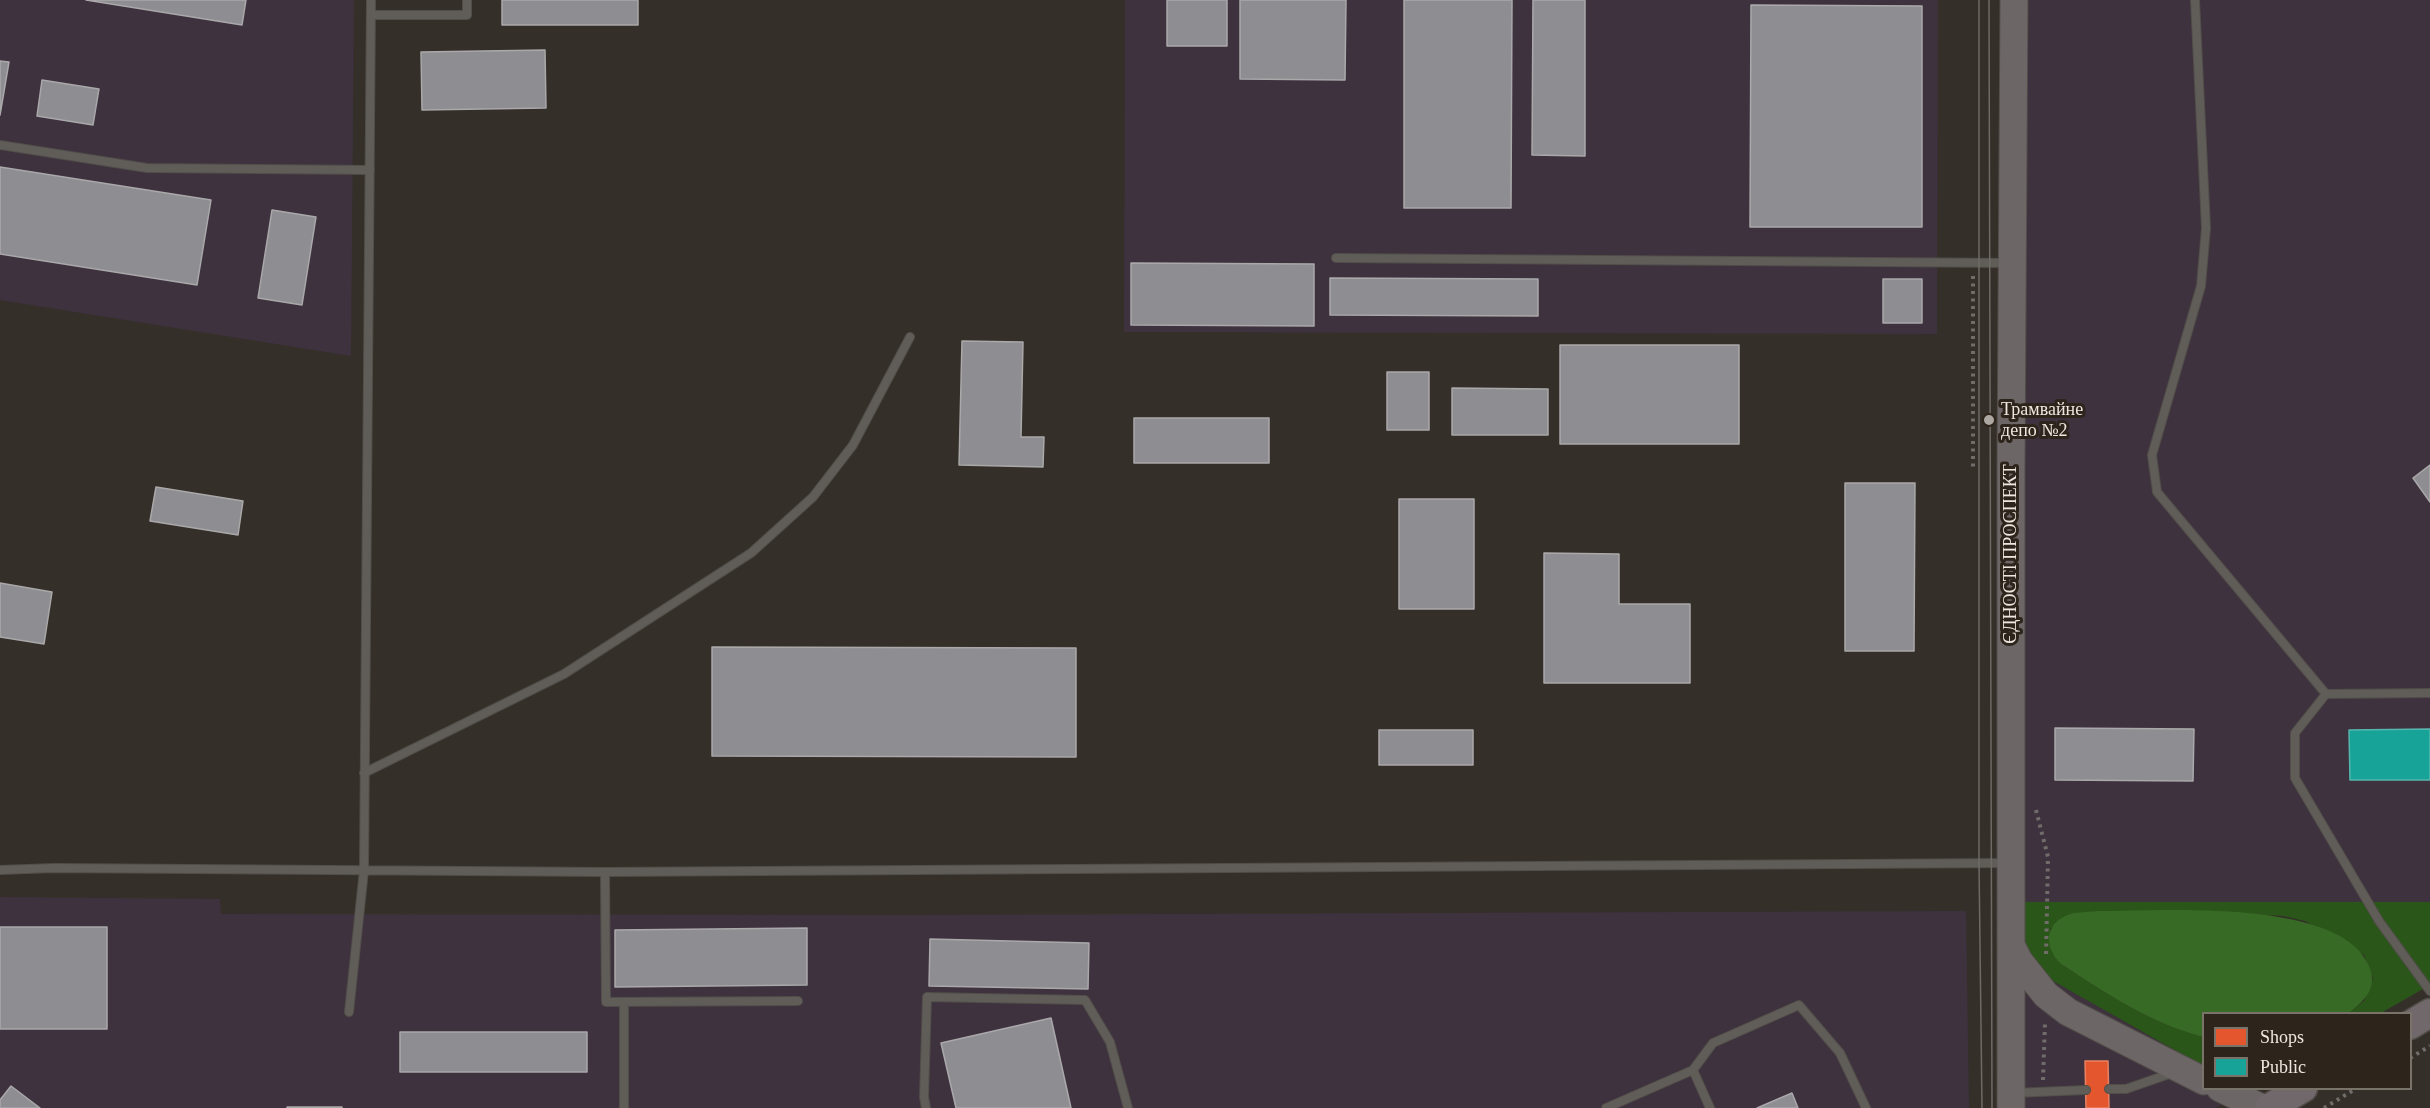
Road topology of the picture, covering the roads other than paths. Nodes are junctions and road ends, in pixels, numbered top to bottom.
1 (371, 0) edge
2 (467, 0) edge
3 (2014, 0) edge
4 (2195, 0) edge
5 (371, 15) junction
6 (0, 145) edge
7 (370, 170) junction
8 (1336, 258) dead end
9 (2013, 263) junction
10 (910, 337) dead end
11 (2430, 693) edge
12 (2326, 694) junction
13 (364, 773) junction
14 (2011, 862) junction
15 (0, 870) edge
16 (364, 870) junction
17 (605, 872) junction
18 (2012, 947) junction
19 (2430, 991) edge
20 (798, 1000) dead end
21 (624, 1002) junction
22 (349, 1012) dead end
23 (2430, 1013) edge
24 (2412, 1024) edge
25 (1693, 1070) junction
26 (2192, 1076) edge
27 (2109, 1089) dead end
28 (2086, 1090) dead end
29 (2222, 1090) edge
30 (2301, 1090) edge
31 (2011, 1100) edge
32 (624, 1108) edge
33 (926, 1108) edge
34 (1128, 1108) edge
35 (1606, 1108) edge
36 (1710, 1108) edge
37 (1866, 1108) edge
38 (2262, 1108) edge
39 (2269, 1108) edge

1 - 5 lane
2 - 5 lane
3 - 9 main road, ЄДНОСТІ ПРОСПЕКТ
4 - 12 lane
5 - 7 lane
6 - 7 lane
7 - 13 lane
8 - 9 lane
9 - 14 main road, ЄДНОСТІ ПРОСПЕКТ
10 - 13 lane
11 - 12 lane
12 - 19 lane
13 - 16 lane
14 - 17 lane
14 - 18 main road, ЄДНОСТІ ПРОСПЕКТ
15 - 16 lane
16 - 17 lane
16 - 22 lane
17 - 21 lane
18 - 26 main road
18 - 31 main road, ЄДНОСТІ ПРОСПЕКТ
20 - 21 lane
21 - 32 lane
23 - 24 highway
25 - 35 lane
25 - 36 lane
25 - 37 lane
26 - 27 lane
28 - 31 lane
29 - 38 main road
30 - 39 highway
33 - 34 lane

